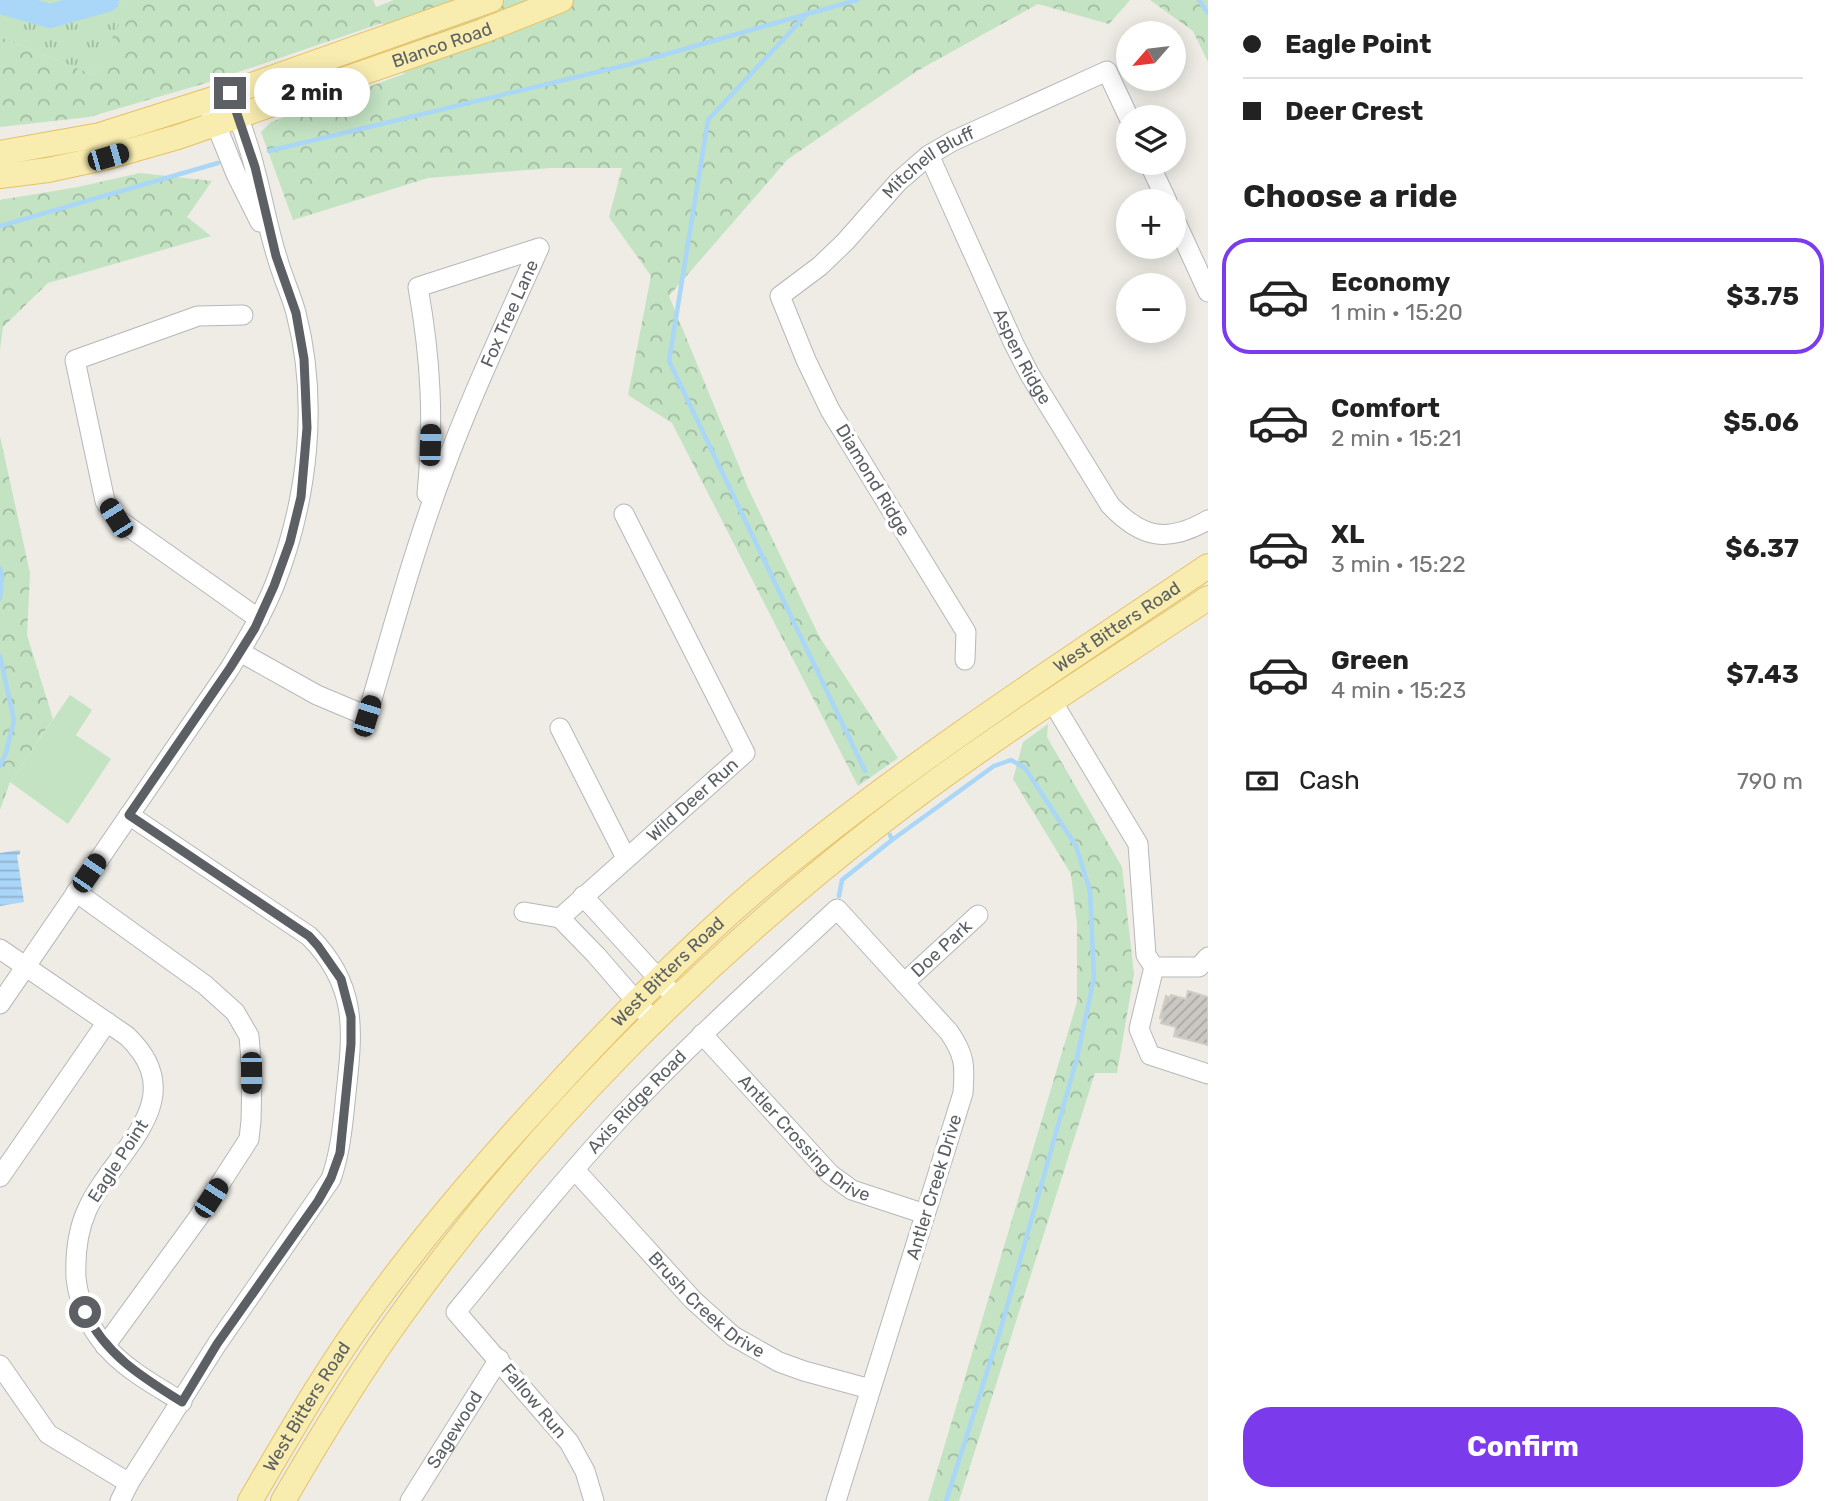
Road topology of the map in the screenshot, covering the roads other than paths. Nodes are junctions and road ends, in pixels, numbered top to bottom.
1 (491, 0) edge
2 (561, 0) edge
3 (1123, 105) edge
4 (223, 108) junction
5 (0, 153) edge
6 (929, 155) junction
7 (0, 176) edge
8 (1186, 244) edge
9 (1208, 292) edge
10 (780, 296) joint
11 (243, 315) dead end
12 (624, 514) dead end
13 (1208, 520) edge
14 (421, 535) junction
15 (1208, 566) edge
16 (1208, 598) edge
17 (259, 619) junction
18 (240, 652) junction
19 (964, 660) dead end
20 (1052, 701) junction
21 (560, 728) dead end
22 (945, 742) junction
23 (960, 765) junction
24 (129, 815) junction
25 (626, 858) junction
26 (76, 892) junction
27 (583, 896) junction
28 (837, 909) joint
29 (524, 912) dead end
30 (978, 915) dead end
31 (560, 918) junction
32 (618, 934) junction
33 (0, 949) edge
34 (596, 955) junction
35 (1208, 957) edge
36 (25, 966) junction
37 (1154, 967) junction
38 (659, 978) junction
39 (904, 983) junction
40 (677, 999) junction
41 (637, 1002) junction
42 (0, 1004) edge
43 (107, 1022) junction
44 (654, 1022) junction
45 (702, 1034) junction
46 (1208, 1074) edge
47 (575, 1170) junction
48 (0, 1177) edge
49 (925, 1214) junction
50 (456, 1312) joint
51 (105, 1346) junction
52 (499, 1359) junction
53 (0, 1364) edge
54 (870, 1389) junction
55 (182, 1402) junction
56 (129, 1483) junction
57 (120, 1501) edge
58 (250, 1501) edge
59 (283, 1501) edge
60 (410, 1501) edge
61 (594, 1501) edge
62 (836, 1501) edge

1 - 4 main road, Blanco Road
2 - 4 main road, Blanco Road
3 - 6 street, Mitchell Bluff
4 - 5 main road, Blanco Road
4 - 7 main road, Blanco Road
4 - 17 street
6 - 10 street, Mitchell Bluff
6 - 13 street, Aspen Ridge
8 - 9 street
10 - 19 street, Diamond Ridge
11 - 17 street
12 - 25 street, Wild Deer Run
14 - 14 street, Fox Tree Lane
14 - 18 street, Fox Tree Lane
15 - 22 main road, West Bitters Road
16 - 20 main road, West Bitters Road
17 - 18 street
18 - 24 street
20 - 23 main road, West Bitters Road
20 - 37 street
21 - 25 street
22 - 23 main road
22 - 38 main road, West Bitters Road
23 - 40 main road, West Bitters Road
24 - 26 street
24 - 55 street
25 - 27 street, Wild Deer Run
26 - 36 street
26 - 51 street
27 - 31 street, Wild Deer Run
27 - 32 street
28 - 39 street, Antler Creek Drive
28 - 45 street, Axis Ridge Road
29 - 31 street
30 - 39 street, Doe Park
31 - 34 street
32 - 34 street
32 - 38 street
33 - 36 street, Eagle Point
34 - 41 street
35 - 37 street
36 - 42 street
36 - 43 street, Eagle Point
37 - 46 street
38 - 40 street
38 - 41 main road, West Bitters Road
39 - 49 street, Antler Creek Drive
40 - 44 main road, West Bitters Road
41 - 44 street
41 - 58 main road, West Bitters Road
43 - 48 street
43 - 51 street, Eagle Point
44 - 59 main road, West Bitters Road
45 - 47 street, Axis Ridge Road
45 - 49 street, Antler Crossing Drive
47 - 50 street, Axis Ridge Road
47 - 54 street, Brush Creek Drive
49 - 54 street, Antler Creek Drive
50 - 52 street, Fallow Run
51 - 55 street, Eagle Point
52 - 60 street, Sagewood
52 - 61 street, Fallow Run
53 - 56 street
54 - 62 street, Antler Creek Drive
55 - 56 street
56 - 57 street

